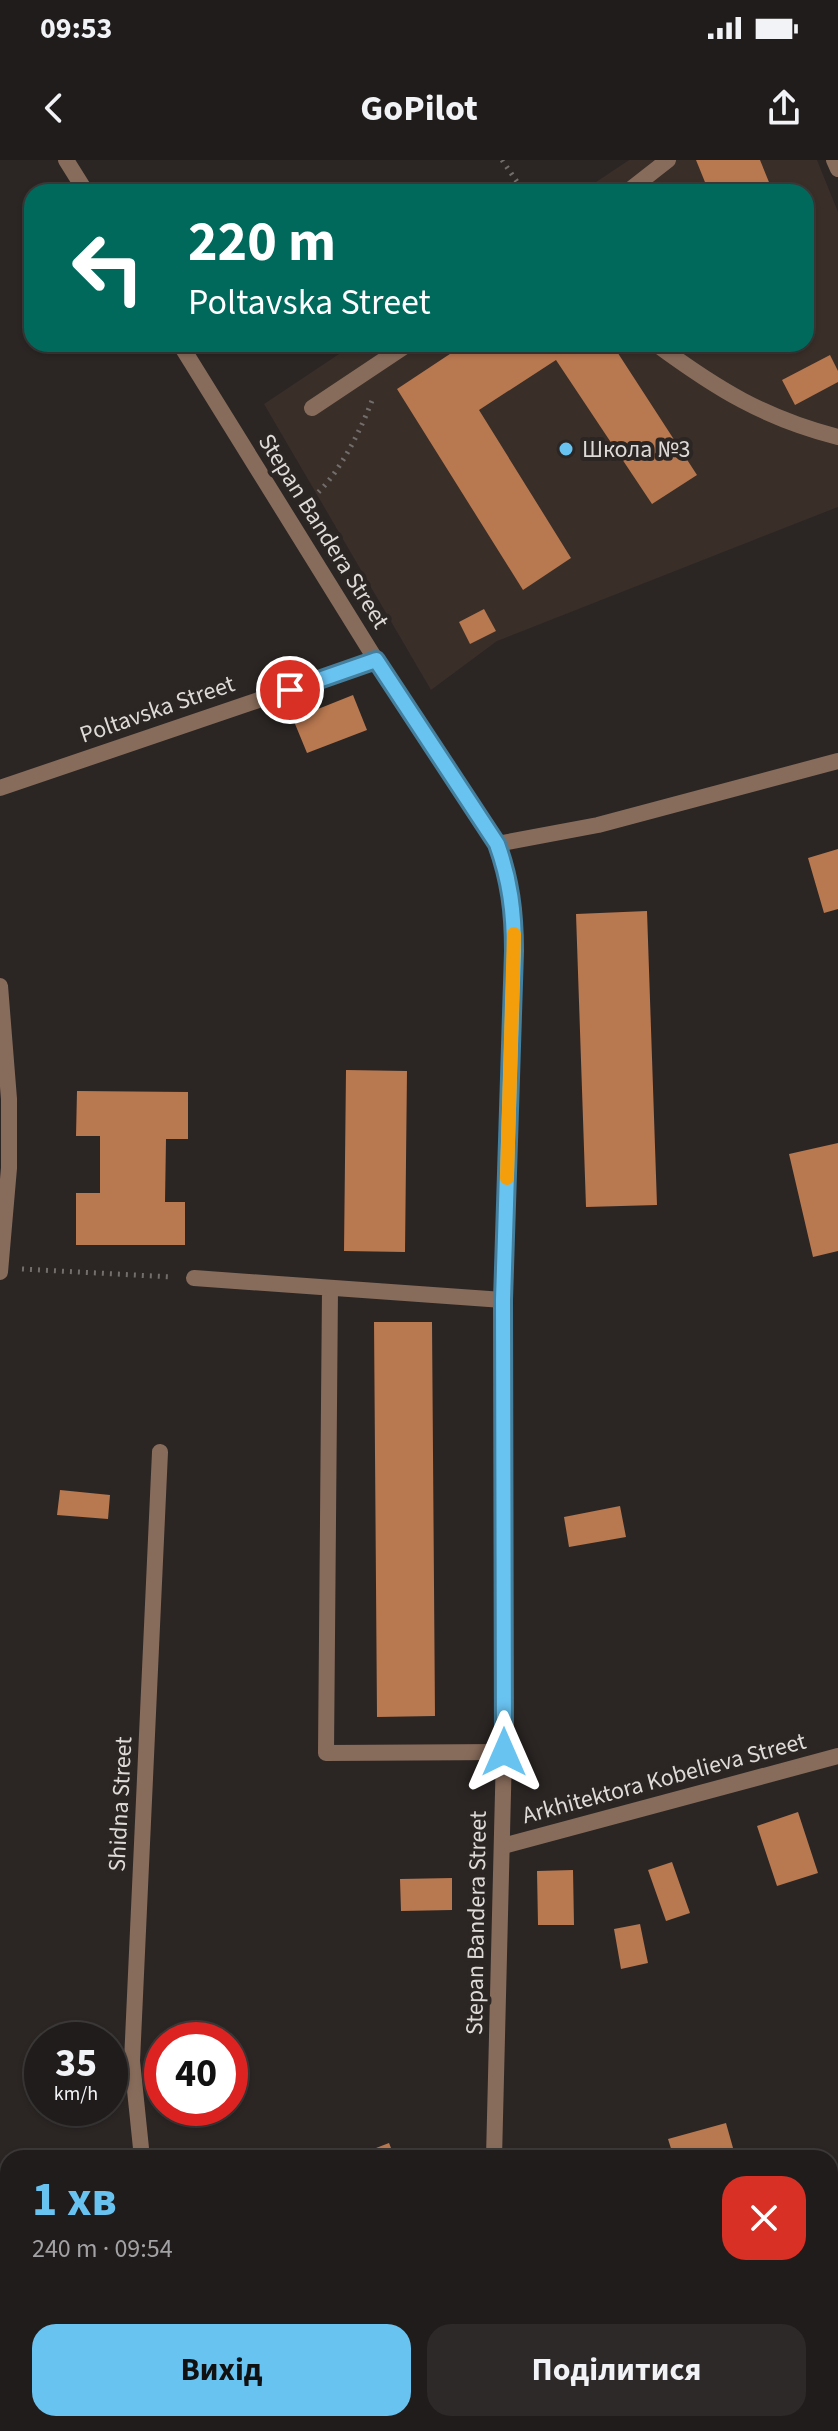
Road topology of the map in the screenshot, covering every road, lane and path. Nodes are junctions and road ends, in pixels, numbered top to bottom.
1 (66, 160) edge
2 (502, 160) edge
3 (668, 160) edge
4 (834, 160) edge
5 (838, 169) edge
6 (81, 184) edge
7 (518, 184) edge
8 (637, 184) edge
9 (185, 352) edge
10 (396, 352) edge
11 (667, 352) edge
12 (378, 364) junction
13 (312, 408) dead end
14 (838, 437) edge
15 (286, 515) junction
16 (376, 660) junction
17 (838, 761) edge
18 (0, 788) edge
19 (497, 844) junction
20 (0, 986) edge
21 (1, 1270) edge
22 (194, 1278) joint
23 (330, 1288) junction
24 (503, 1300) junction
25 (160, 1452) dead end
26 (504, 1752) junction
27 (838, 1756) edge
28 (503, 1846) junction
29 (141, 2150) edge
30 (494, 2150) edge

1 - 6 street
2 - 7 path
3 - 8 street
4 - 5 street
9 - 15 street, Stepan Bandera Street
10 - 12 street
11 - 14 street
12 - 13 street
12 - 15 path
15 - 16 street, Stepan Bandera Street
16 - 18 street, Poltavska Street
16 - 19 street, Stepan Bandera Street
17 - 19 street
19 - 24 street, Stepan Bandera Street
20 - 21 street
21 - 22 path
22 - 23 street
23 - 24 street
23 - 26 street
24 - 26 street, Stepan Bandera Street
25 - 29 street, Shidna Street
26 - 28 street, Stepan Bandera Street
27 - 28 street, Arkhitektora Kobelieva Street
28 - 30 street, Stepan Bandera Street

